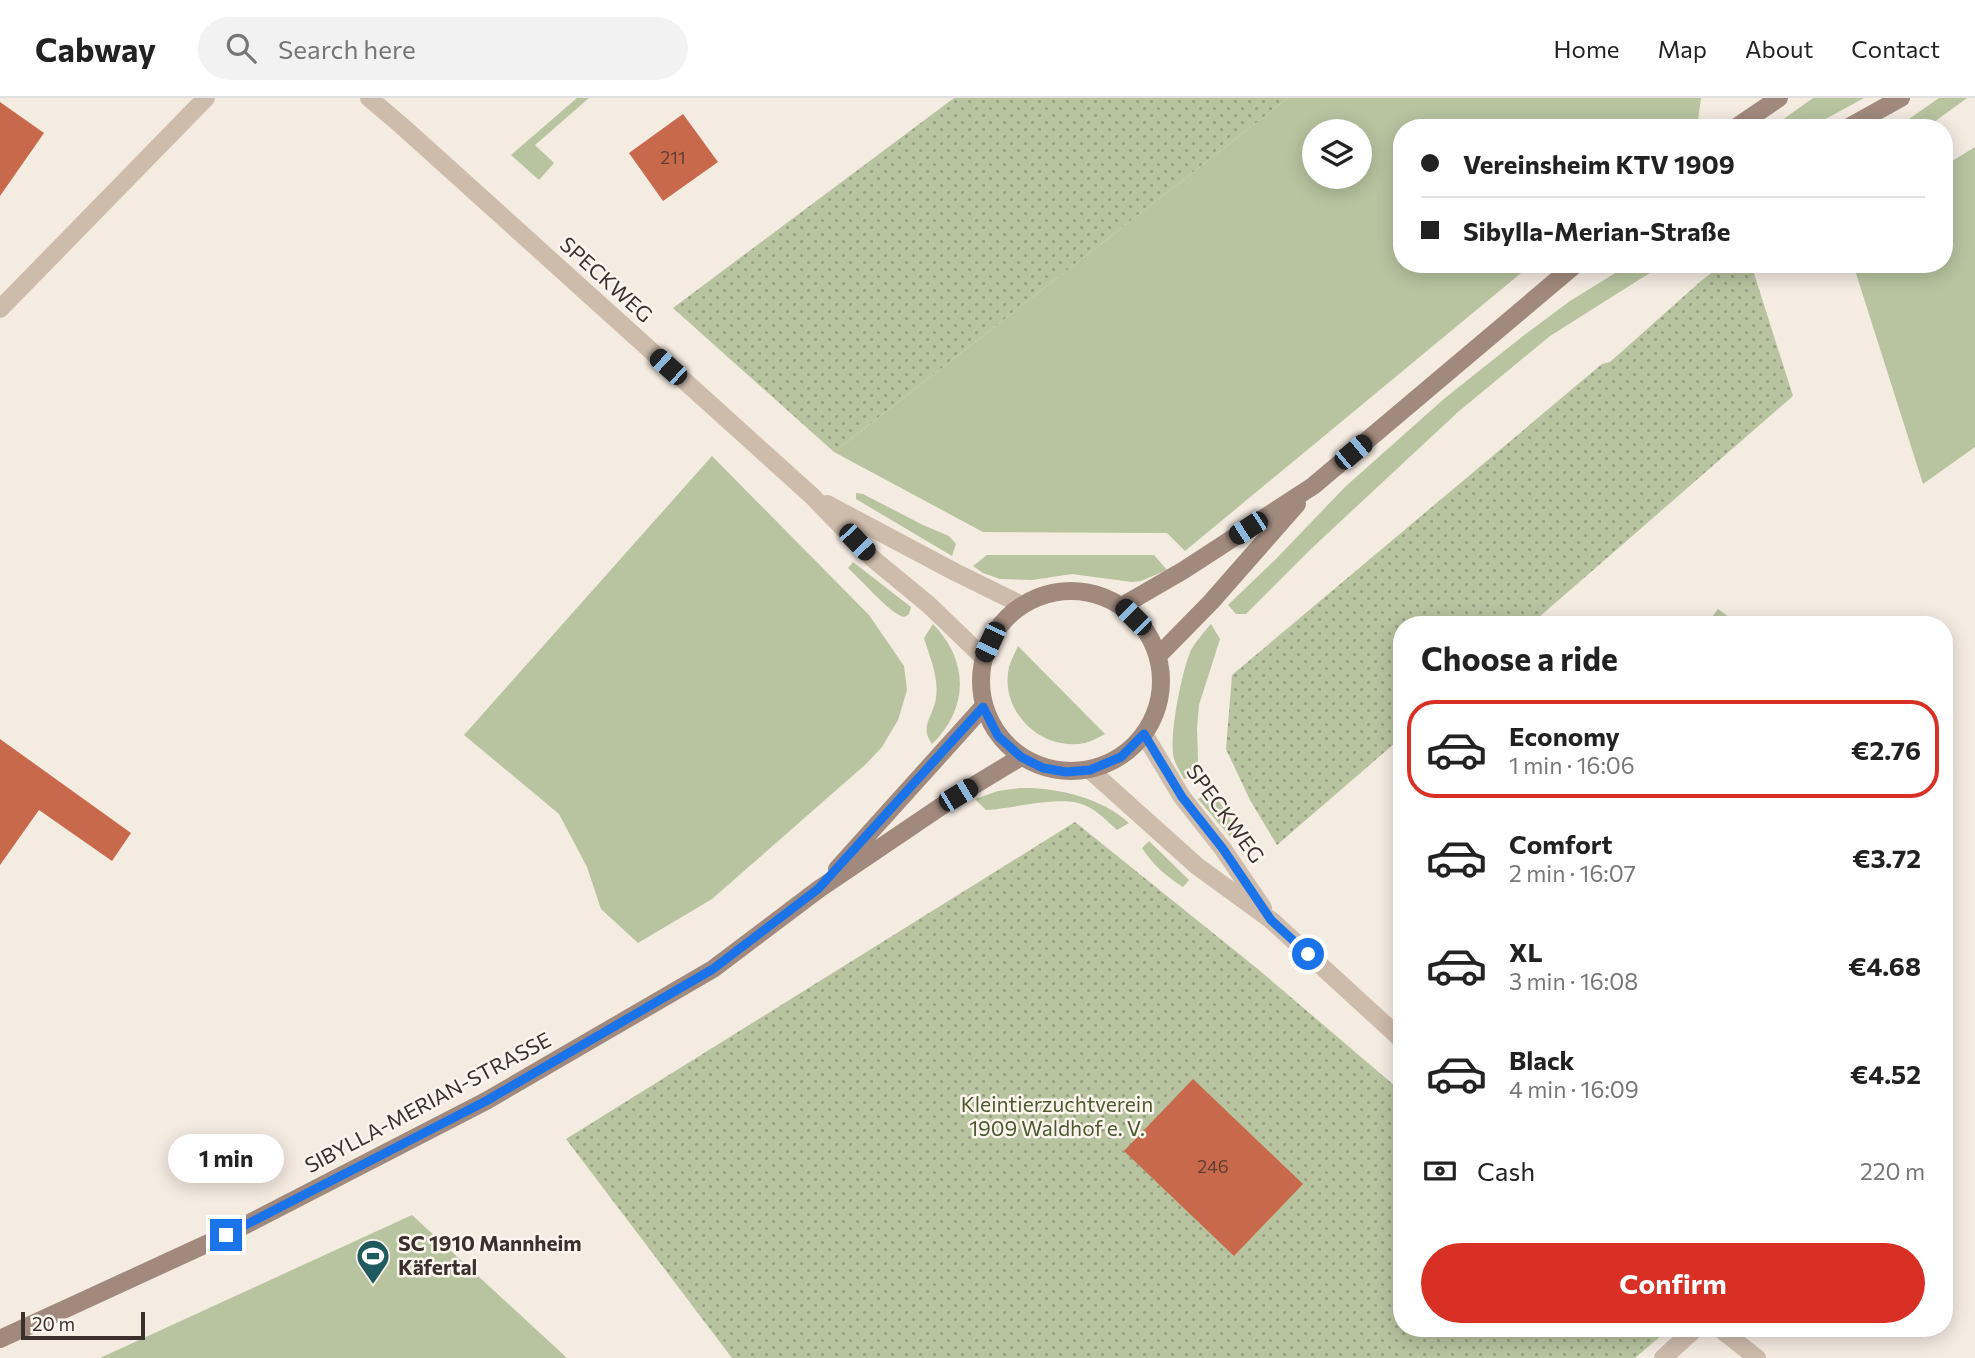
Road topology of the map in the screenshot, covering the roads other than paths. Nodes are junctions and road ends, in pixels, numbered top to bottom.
1 (206, 98) edge
2 (369, 98) edge
3 (1779, 98) edge
4 (1901, 98) edge
5 (1748, 119) edge
6 (1863, 119) edge
7 (1565, 273) edge
8 (0, 309) edge
9 (1312, 486) junction
10 (812, 496) junction
11 (1022, 605) junction
12 (1122, 606) junction
13 (1158, 656) junction
14 (983, 657) junction
15 (983, 707) junction
16 (1144, 734) junction
17 (1021, 757) junction
18 (1090, 770) junction
19 (818, 889) junction
20 (1271, 920) junction
21 (1393, 1033) edge
22 (1687, 1337) edge
23 (1730, 1337) edge
24 (0, 1339) edge
25 (1664, 1358) edge
26 (1757, 1358) edge

1 - 8 street
2 - 10 street, SPECKWEG
3 - 5 main road
4 - 6 main road
7 - 9 main road
9 - 12 main road
9 - 13 main road
10 - 11 street, SPECKWEG
10 - 14 street, SPECKWEG
11 - 12 main road
11 - 14 main road
12 - 13 main road
13 - 16 main road
14 - 15 main road
15 - 17 main road
15 - 19 main road, SIBYLLA-MERIAN-STRASSE
16 - 18 main road
16 - 20 street, SPECKWEG
17 - 18 main road
17 - 19 main road, SIBYLLA-MERIAN-STRASSE
18 - 20 street, SPECKWEG
19 - 24 main road, SIBYLLA-MERIAN-STRASSE
20 - 21 street, SPECKWEG
22 - 25 street
23 - 26 street

